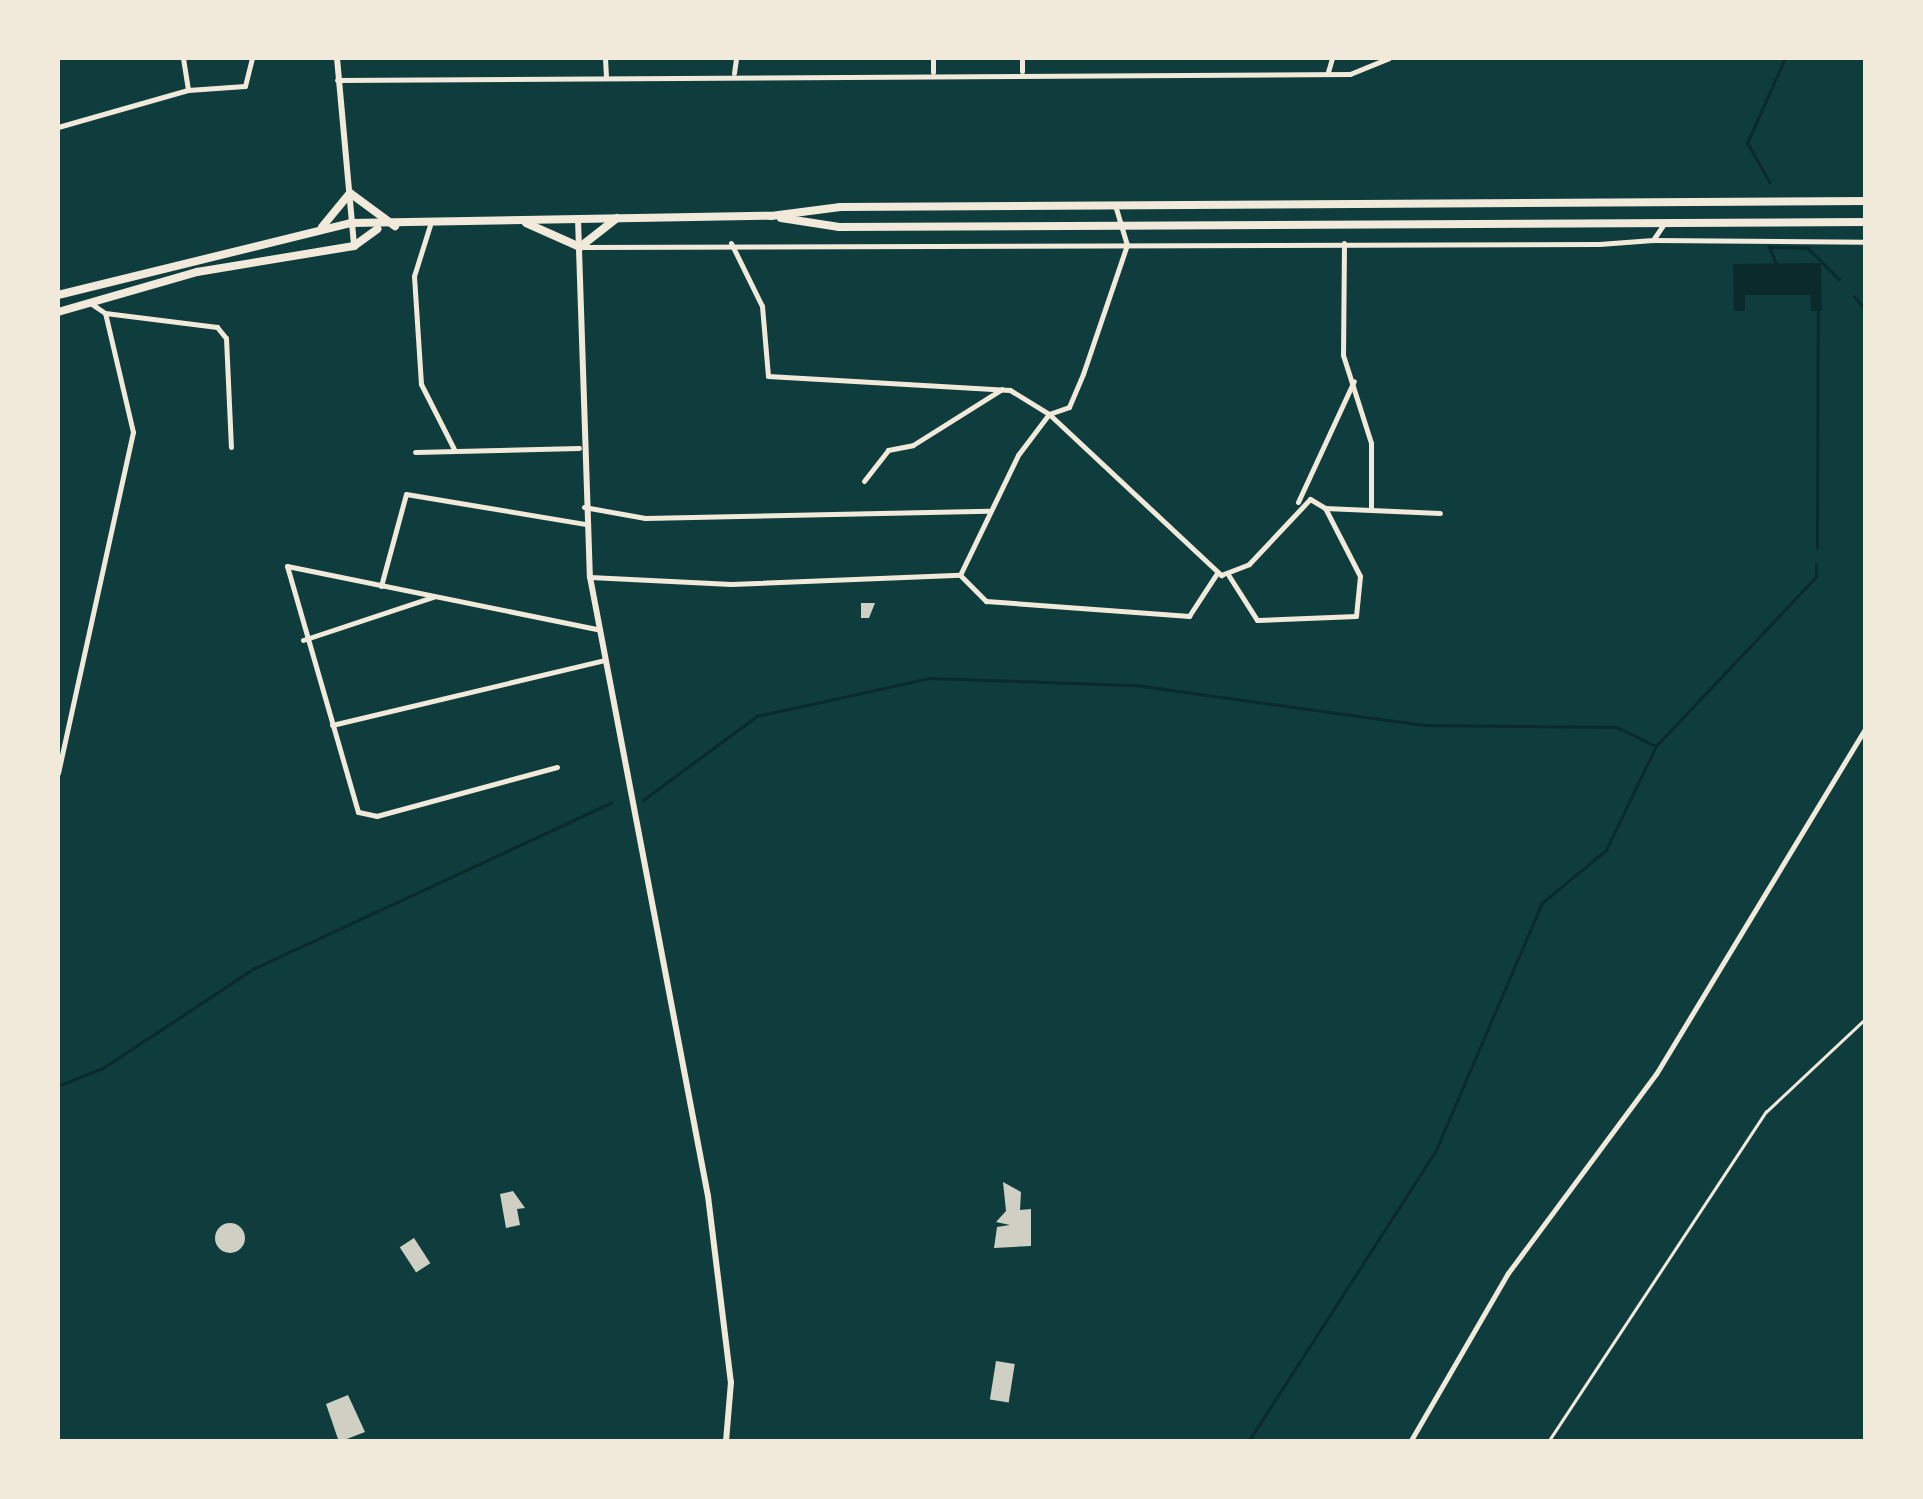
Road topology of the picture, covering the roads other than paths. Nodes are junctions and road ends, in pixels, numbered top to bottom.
1 (183, 58) edge
2 (252, 58) edge
3 (337, 58) edge
4 (606, 58) edge
5 (736, 58) edge
6 (933, 58) edge
7 (1022, 58) edge
8 (1332, 58) edge
9 (1388, 58) edge
10 (1022, 71) junction
11 (933, 72) junction
12 (1328, 72) junction
13 (734, 73) junction
14 (606, 76) junction
15 (337, 80) junction
16 (188, 90) junction
17 (58, 128) edge
18 (350, 193) junction
19 (1866, 201) edge
20 (1115, 204) junction
21 (770, 216) junction
22 (618, 217) junction
23 (578, 219) junction
24 (522, 221) junction
25 (1866, 222) edge
26 (352, 223) junction
27 (1122, 224) junction
28 (430, 225) junction
29 (1664, 225) junction
30 (395, 226) junction
31 (377, 229) junction
32 (318, 230) junction
33 (1653, 240) junction
34 (1866, 242) edge
35 (731, 243) junction
36 (1344, 243) junction
37 (1126, 245) junction
38 (354, 246) junction
39 (580, 247) junction
40 (58, 295) edge
41 (87, 302) junction
42 (58, 312) edge
43 (105, 312) junction
44 (1354, 381) junction
45 (1003, 388) junction
46 (1049, 414) junction
47 (231, 447) dead end
48 (579, 448) junction
49 (454, 449) junction
50 (415, 452) dead end
51 (864, 481) dead end
52 (1297, 504) junction
53 (584, 507) junction
54 (1325, 508) junction
55 (1372, 508) junction
56 (988, 511) junction
57 (1440, 513) dead end
58 (585, 524) junction
59 (1217, 573) junction
60 (960, 574) junction
61 (590, 576) junction
62 (1230, 576) junction
63 (381, 586) junction
64 (437, 596) junction
65 (598, 629) junction
66 (303, 640) junction
67 (605, 660) junction
68 (332, 725) junction
69 (1866, 727) edge
70 (557, 767) dead end
71 (58, 772) edge
72 (1866, 1018) edge
73 (726, 1442) edge
74 (1410, 1442) edge
75 (1548, 1442) edge

1 - 16 street
2 - 16 street
3 - 15 street
4 - 14 street
5 - 13 street
6 - 11 street
7 - 10 street
8 - 12 street
9 - 12 street
10 - 11 street
10 - 12 street
11 - 13 street
13 - 14 street
14 - 15 street
15 - 18 street
16 - 17 street
18 - 26 street
18 - 30 highway
18 - 32 highway
19 - 20 highway
20 - 21 highway
20 - 27 street
21 - 22 highway
21 - 27 highway
22 - 23 highway
22 - 39 highway
23 - 24 highway
23 - 39 street
24 - 28 highway
24 - 39 highway
25 - 29 highway
26 - 31 highway
26 - 32 highway
26 - 38 street
27 - 29 highway
27 - 37 street
28 - 30 highway
28 - 49 street
29 - 33 street
30 - 31 highway
31 - 38 highway
32 - 40 highway
33 - 34 street
33 - 36 street
35 - 37 street
35 - 39 street
35 - 45 street
36 - 37 street
36 - 44 street
37 - 46 street
38 - 41 highway
39 - 48 street
41 - 42 highway
41 - 43 street
43 - 47 street
43 - 71 street
44 - 52 street
44 - 55 street
45 - 46 street
45 - 51 street
46 - 56 street
46 - 59 street
48 - 49 street
48 - 53 street
49 - 50 street
52 - 54 street
52 - 62 street
53 - 56 street
53 - 58 street
54 - 55 street
54 - 62 street
55 - 57 street
56 - 60 street
58 - 61 street
58 - 63 street
59 - 60 street
59 - 62 street
60 - 61 street
61 - 65 street
63 - 64 street
63 - 66 street
64 - 65 street
64 - 66 street
65 - 67 street
66 - 68 street
67 - 68 street
67 - 73 street
68 - 70 street
69 - 74 street
72 - 75 lane

